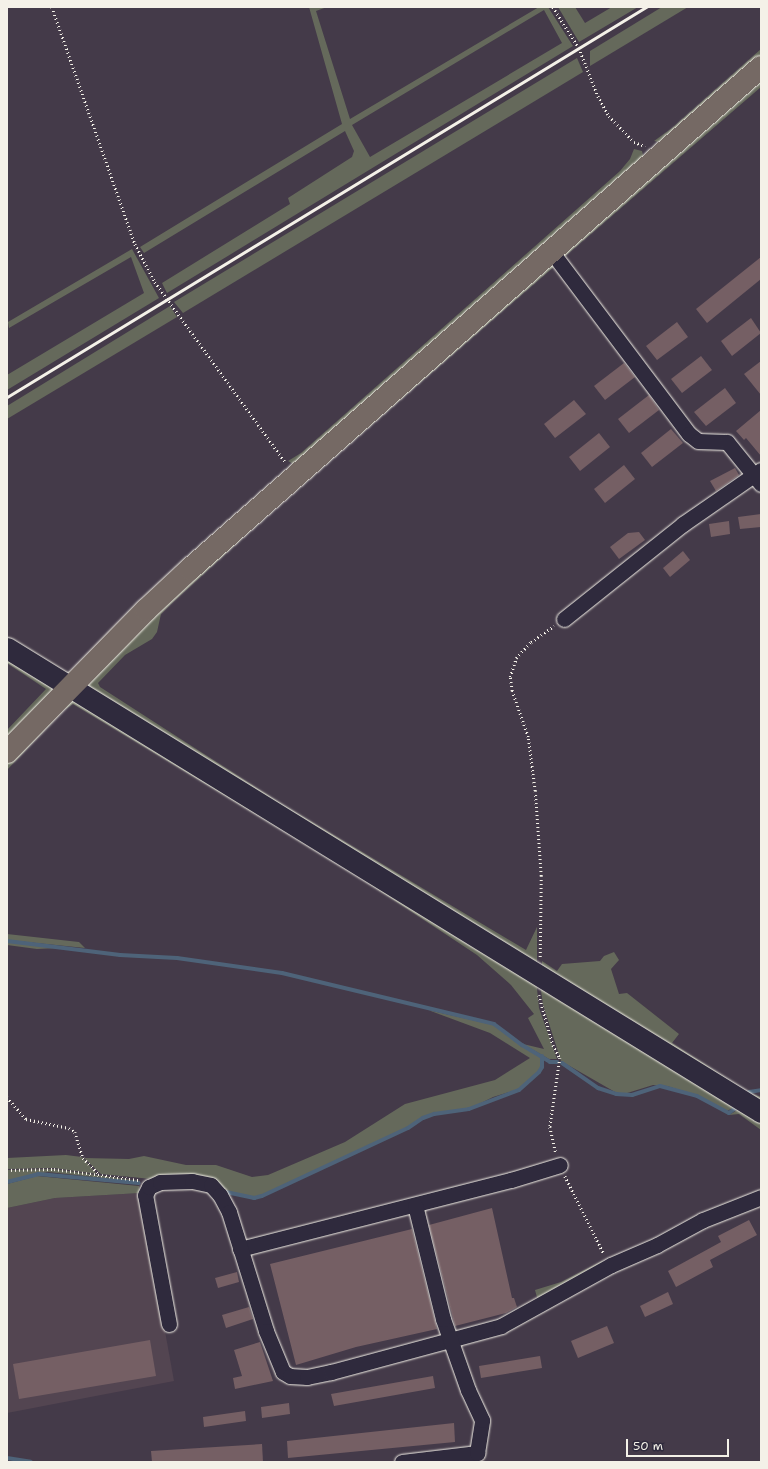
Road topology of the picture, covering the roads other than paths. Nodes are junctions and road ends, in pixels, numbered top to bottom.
1 (761, 67) edge
2 (551, 251) junction
3 (759, 477) edge
4 (564, 619) road end
5 (7, 648) edge
6 (71, 688) junction
7 (7, 752) edge
8 (761, 1112) edge
9 (560, 1165) road end
10 (761, 1197) edge
11 (415, 1205) junction
12 (240, 1249) junction
13 (169, 1324) dead end
14 (452, 1340) junction
15 (402, 1462) edge

1 - 2 main road
2 - 3 street
2 - 6 main road
3 - 4 street
5 - 6 main road
6 - 7 main road
6 - 8 main road
9 - 11 street
10 - 14 street
11 - 12 street
11 - 14 street
12 - 13 street
12 - 14 street
14 - 15 street

